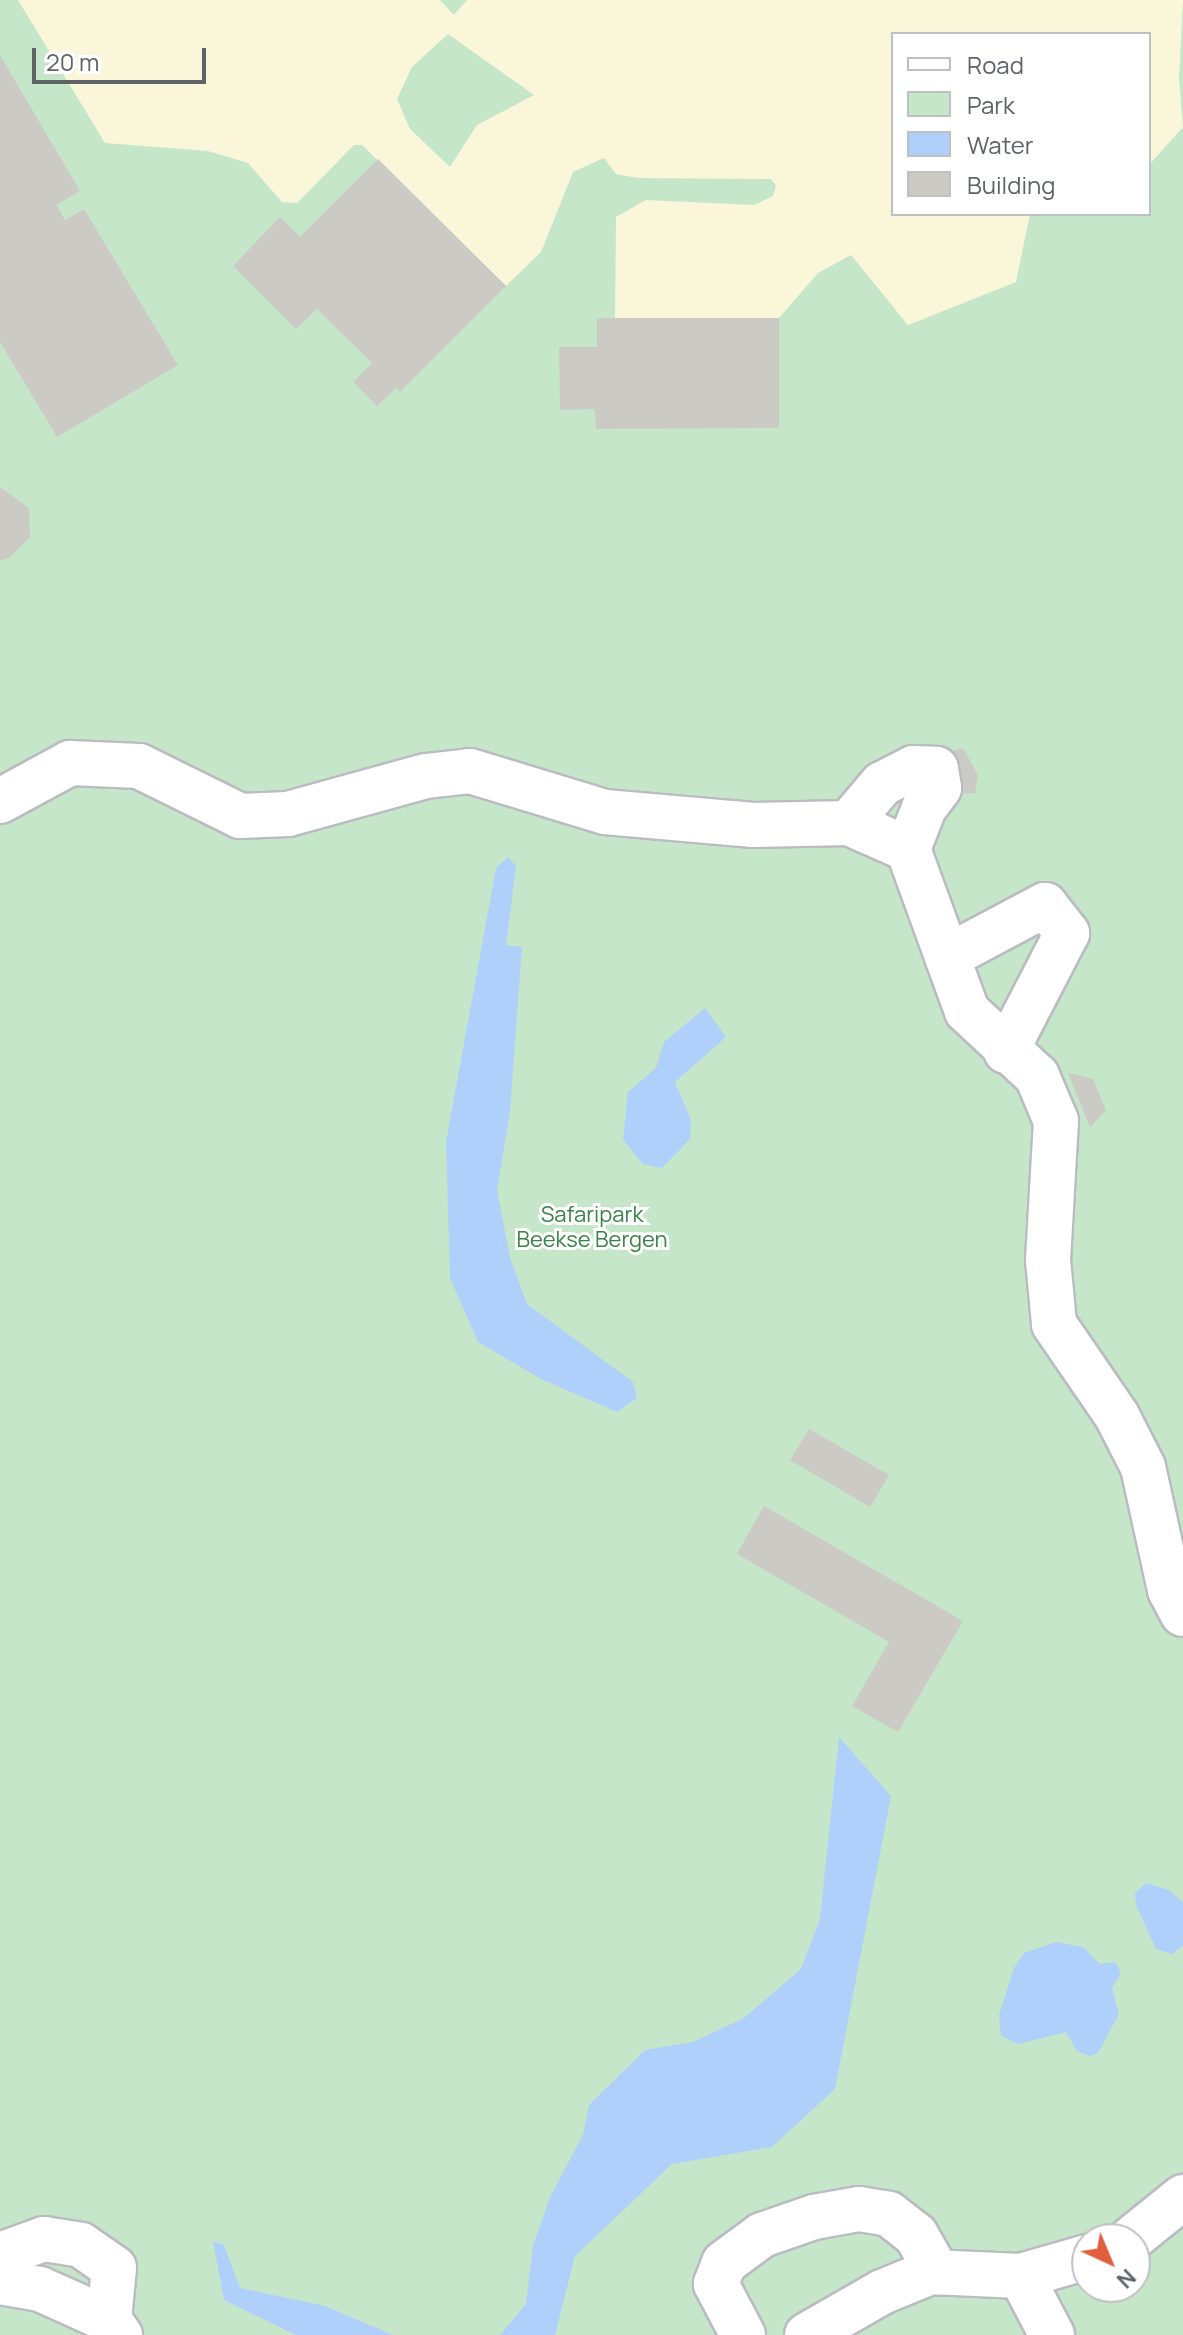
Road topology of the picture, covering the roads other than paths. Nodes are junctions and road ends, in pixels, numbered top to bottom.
1 (0, 801) edge
2 (849, 823) junction
3 (908, 849) junction
4 (947, 957) junction
5 (1006, 1051) junction
6 (1164, 1485) edge
7 (1174, 1561) edge
8 (1183, 1614) edge
9 (1183, 2197) edge
10 (1151, 2223) edge
11 (0, 2255) edge
12 (1071, 2262) edge
13 (937, 2272) junction
14 (1021, 2276) junction
15 (0, 2282) edge
16 (114, 2328) edge
17 (743, 2335) edge
18 (807, 2335) edge
19 (1052, 2335) edge

1 - 2 street
2 - 3 street
2 - 3 street
3 - 4 street
4 - 5 street
4 - 5 street
5 - 6 street
6 - 7 street
7 - 8 street
9 - 10 street
11 - 16 street
12 - 14 street
13 - 14 street
13 - 17 street
13 - 18 street
14 - 19 street
15 - 16 street

